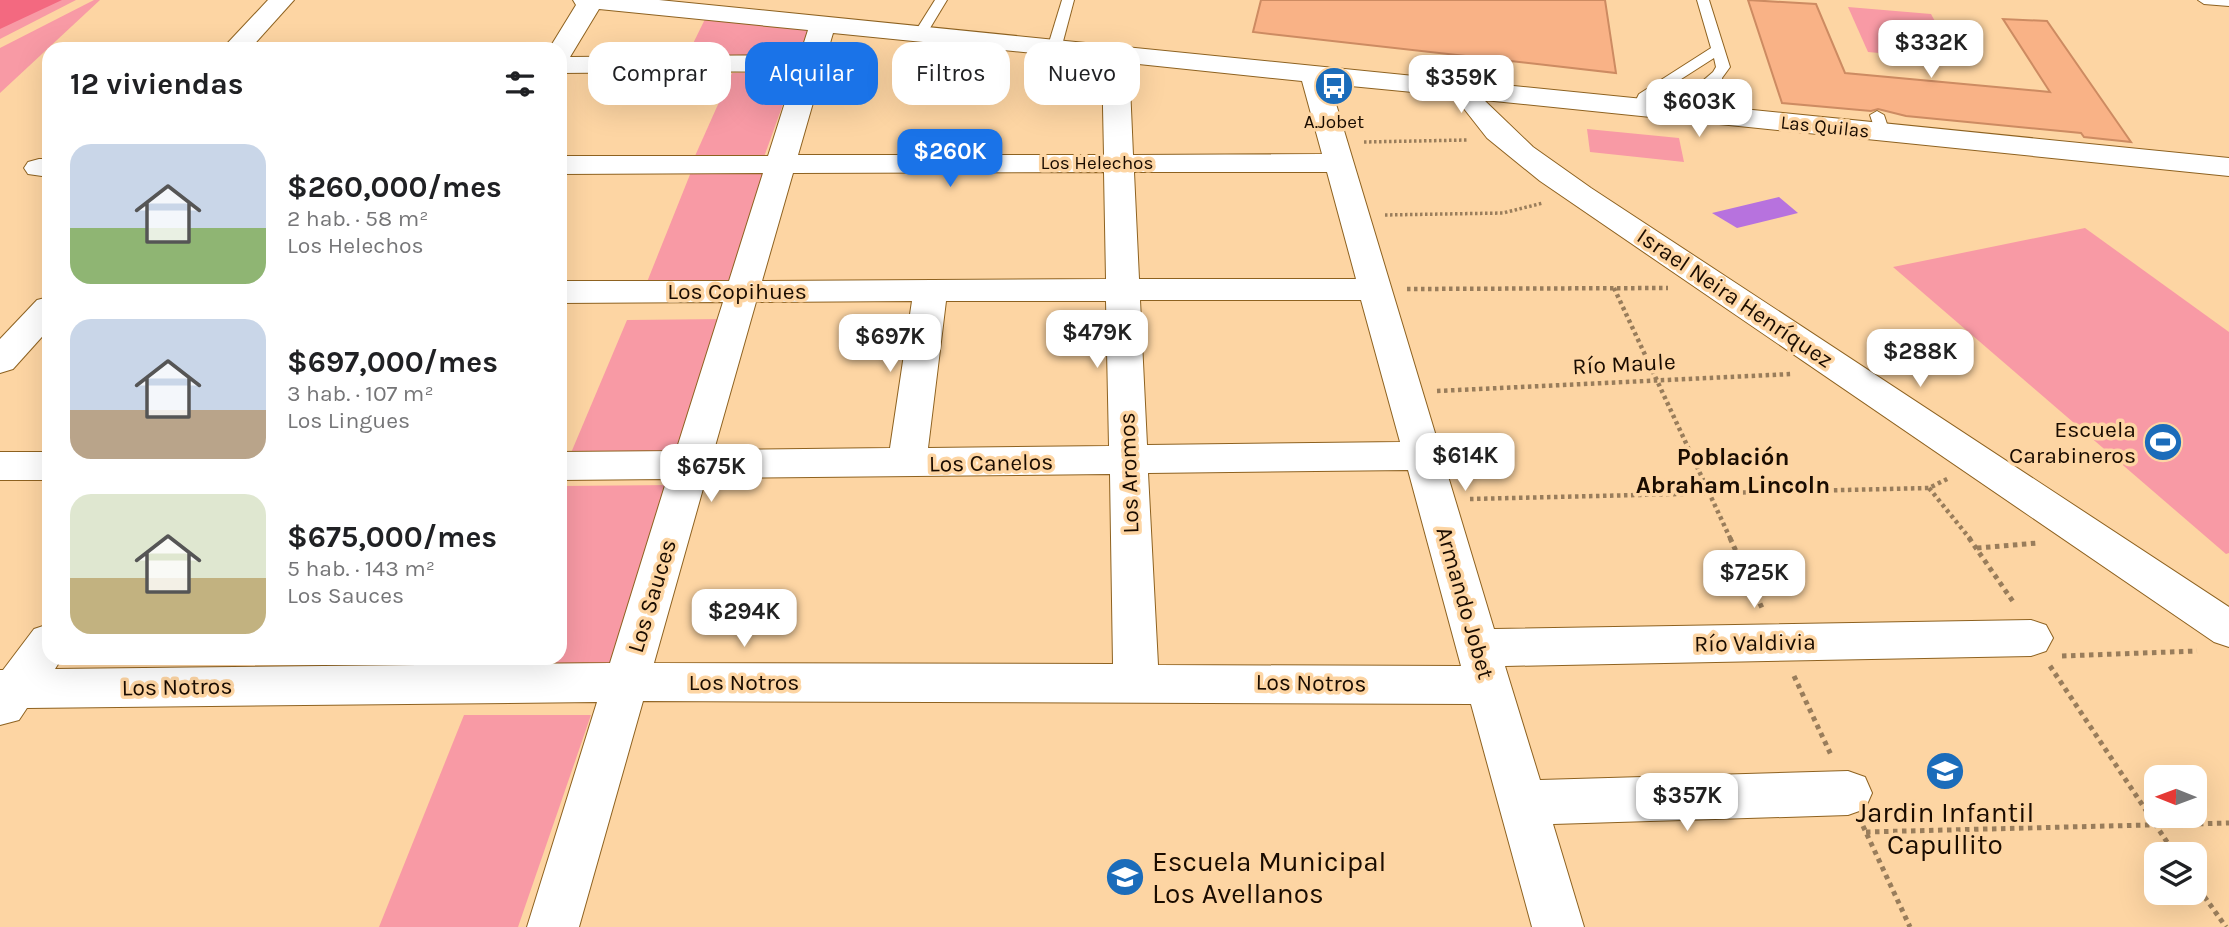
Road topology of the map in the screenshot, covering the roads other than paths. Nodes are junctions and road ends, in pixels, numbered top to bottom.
1 (282, 0) edge
2 (585, 0) edge
3 (591, 0) edge
4 (942, 0) edge
5 (1068, 0) edge
6 (1703, 0) edge
7 (2204, 0) edge
8 (2229, 2) edge
9 (822, 25) junction
10 (850, 28) junction
11 (919, 35) junction
12 (242, 42) edge
13 (565, 42) edge
14 (817, 42) edge
15 (845, 42) edge
16 (1056, 42) edge
17 (1024, 46) edge
18 (1718, 49) junction
19 (1140, 58) edge
20 (745, 64) edge
21 (567, 65) edge
22 (1314, 76) junction
23 (1717, 80) junction
24 (1464, 91) junction
25 (798, 105) edge
26 (1117, 105) edge
27 (1639, 108) junction
28 (1680, 112) junction
29 (1723, 117) junction
30 (1336, 152) junction
31 (1119, 163) junction
32 (780, 164) junction
33 (567, 166) edge
34 (2229, 167) edge
35 (1375, 289) junction
36 (1123, 290) junction
37 (743, 291) junction
38 (930, 291) junction
39 (567, 292) edge
40 (42, 316) edge
41 (0, 361) edge
42 (1423, 456) junction
43 (1128, 462) junction
44 (907, 464) junction
45 (0, 466) edge
46 (42, 466) edge
47 (567, 466) edge
48 (690, 466) junction
49 (2216, 639) edge
50 (2038, 647) road end
51 (42, 651) edge
52 (1483, 666) junction
53 (626, 682) junction
54 (1136, 682) junction
55 (5, 696) edge
56 (1523, 803) junction
57 (1857, 812) road end
58 (553, 927) edge
59 (1558, 927) edge

1 - 12 street
2 - 3 street, Las Quilas
3 - 9 street, Las Quilas
3 - 13 street
4 - 11 lane
5 - 16 lane
6 - 18 lane
7 - 8 lane
9 - 10 street, Las Quilas
9 - 14 street, Los Sauces
10 - 11 street, Las Quilas
10 - 15 street
11 - 17 street, Las Quilas
18 - 23 lane
18 - 27 lane
19 - 22 street, Las Quilas
20 - 21 street
22 - 24 street, Las Quilas
22 - 30 street, Armando Jobet
23 - 28 lane
23 - 29 lane
24 - 27 street, Las Quilas
24 - 49 street, Israel Neira Henríquez
25 - 32 street, Los Sauces
26 - 31 street, Los Aromos
27 - 28 street, Las Quilas
28 - 29 street, Las Quilas
29 - 34 street, Las Quilas
30 - 31 street, Los Helechos
30 - 35 street, Armando Jobet
31 - 32 street, Los Helechos
31 - 36 street, Los Aromos
32 - 33 street, Los Helechos
32 - 37 street, Los Sauces
35 - 36 street, Los Copihues
35 - 42 street, Armando Jobet
36 - 38 street, Los Copihues
36 - 43 street, Los Aromos
37 - 38 street, Los Copihues
37 - 39 street, Los Copihues
37 - 48 street, Los Sauces
38 - 44 street
40 - 41 street
42 - 43 street, Los Canelos
42 - 52 street, Armando Jobet
43 - 44 street, Los Canelos
43 - 54 street, Los Aromos
44 - 48 street, Los Canelos
45 - 46 street
47 - 48 street, Los Canelos
48 - 53 street, Los Sauces
50 - 52 street, Río Valdivia
51 - 55 street
52 - 54 street, Los Notros
52 - 56 street, Armando Jobet
53 - 54 street, Los Notros
53 - 55 street, Los Notros
53 - 58 street, Los Sauces
56 - 57 street
56 - 59 street, Armando Jobet

